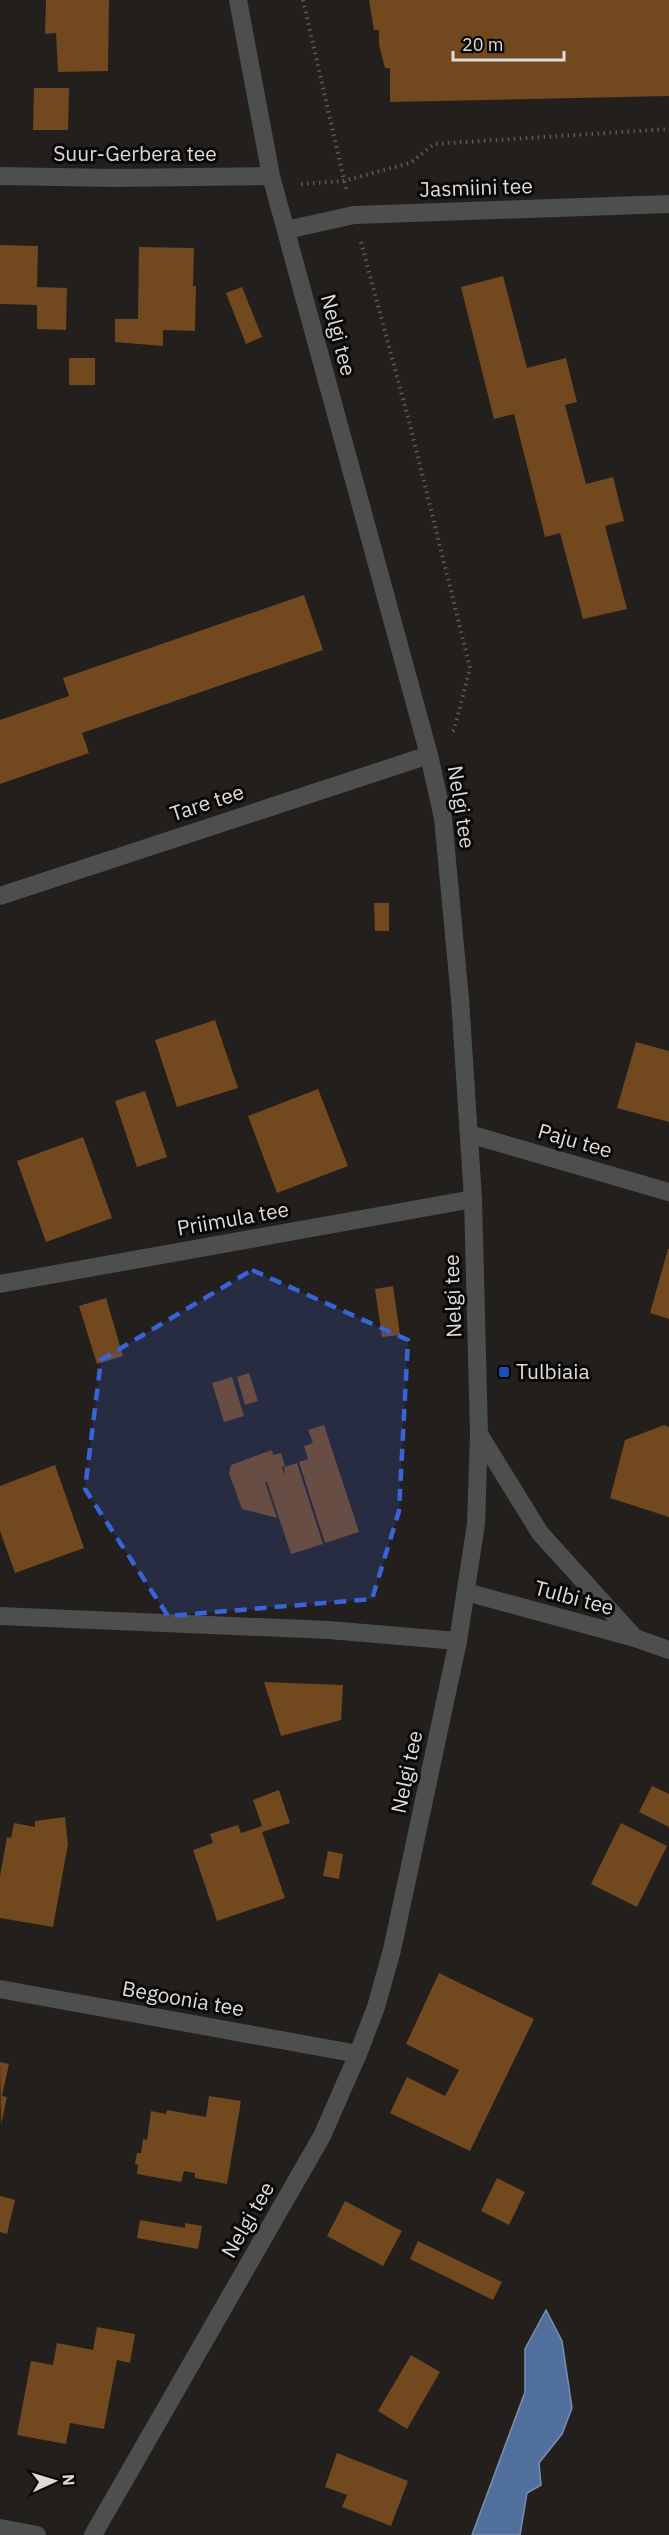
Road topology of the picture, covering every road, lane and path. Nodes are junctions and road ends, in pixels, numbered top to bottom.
1 (238, 0) edge
2 (303, 0) edge
3 (669, 129) edge
4 (0, 176) edge
5 (271, 176) junction
6 (343, 181) junction
7 (301, 184) dead end
8 (669, 204) edge
9 (354, 215) junction
10 (286, 231) junction
11 (429, 755) junction
12 (0, 896) edge
13 (469, 1134) junction
14 (669, 1192) edge
15 (473, 1199) junction
16 (0, 1284) edge
17 (479, 1434) junction
18 (466, 1592) junction
19 (0, 1616) edge
20 (635, 1638) junction
21 (458, 1641) junction
22 (669, 1650) edge
23 (0, 1989) edge
24 (358, 2054) junction
25 (0, 2528) edge
26 (37, 2535) edge
27 (93, 2535) edge

1 - 5 street, Nelgi tee
2 - 6 path
3 - 6 path
4 - 5 street, Suur-Gerbera tee
5 - 10 street, Nelgi tee
6 - 7 path
6 - 9 path
8 - 9 street, Jasmiini tee
9 - 10 street, Jasmiini tee
9 - 11 path
10 - 11 street, Nelgi tee
11 - 12 street, Tare tee
11 - 13 street, Nelgi tee
13 - 14 street, Paju tee
13 - 15 street, Nelgi tee
15 - 16 street, Priimula tee
15 - 17 street, Nelgi tee
17 - 18 street, Nelgi tee
17 - 20 street
18 - 20 street, Tulbi tee
18 - 21 street, Nelgi tee
19 - 21 street
20 - 22 street, Tulbi tee
21 - 24 street, Nelgi tee
23 - 24 street, Begoonia tee
24 - 27 street, Nelgi tee
25 - 26 street

